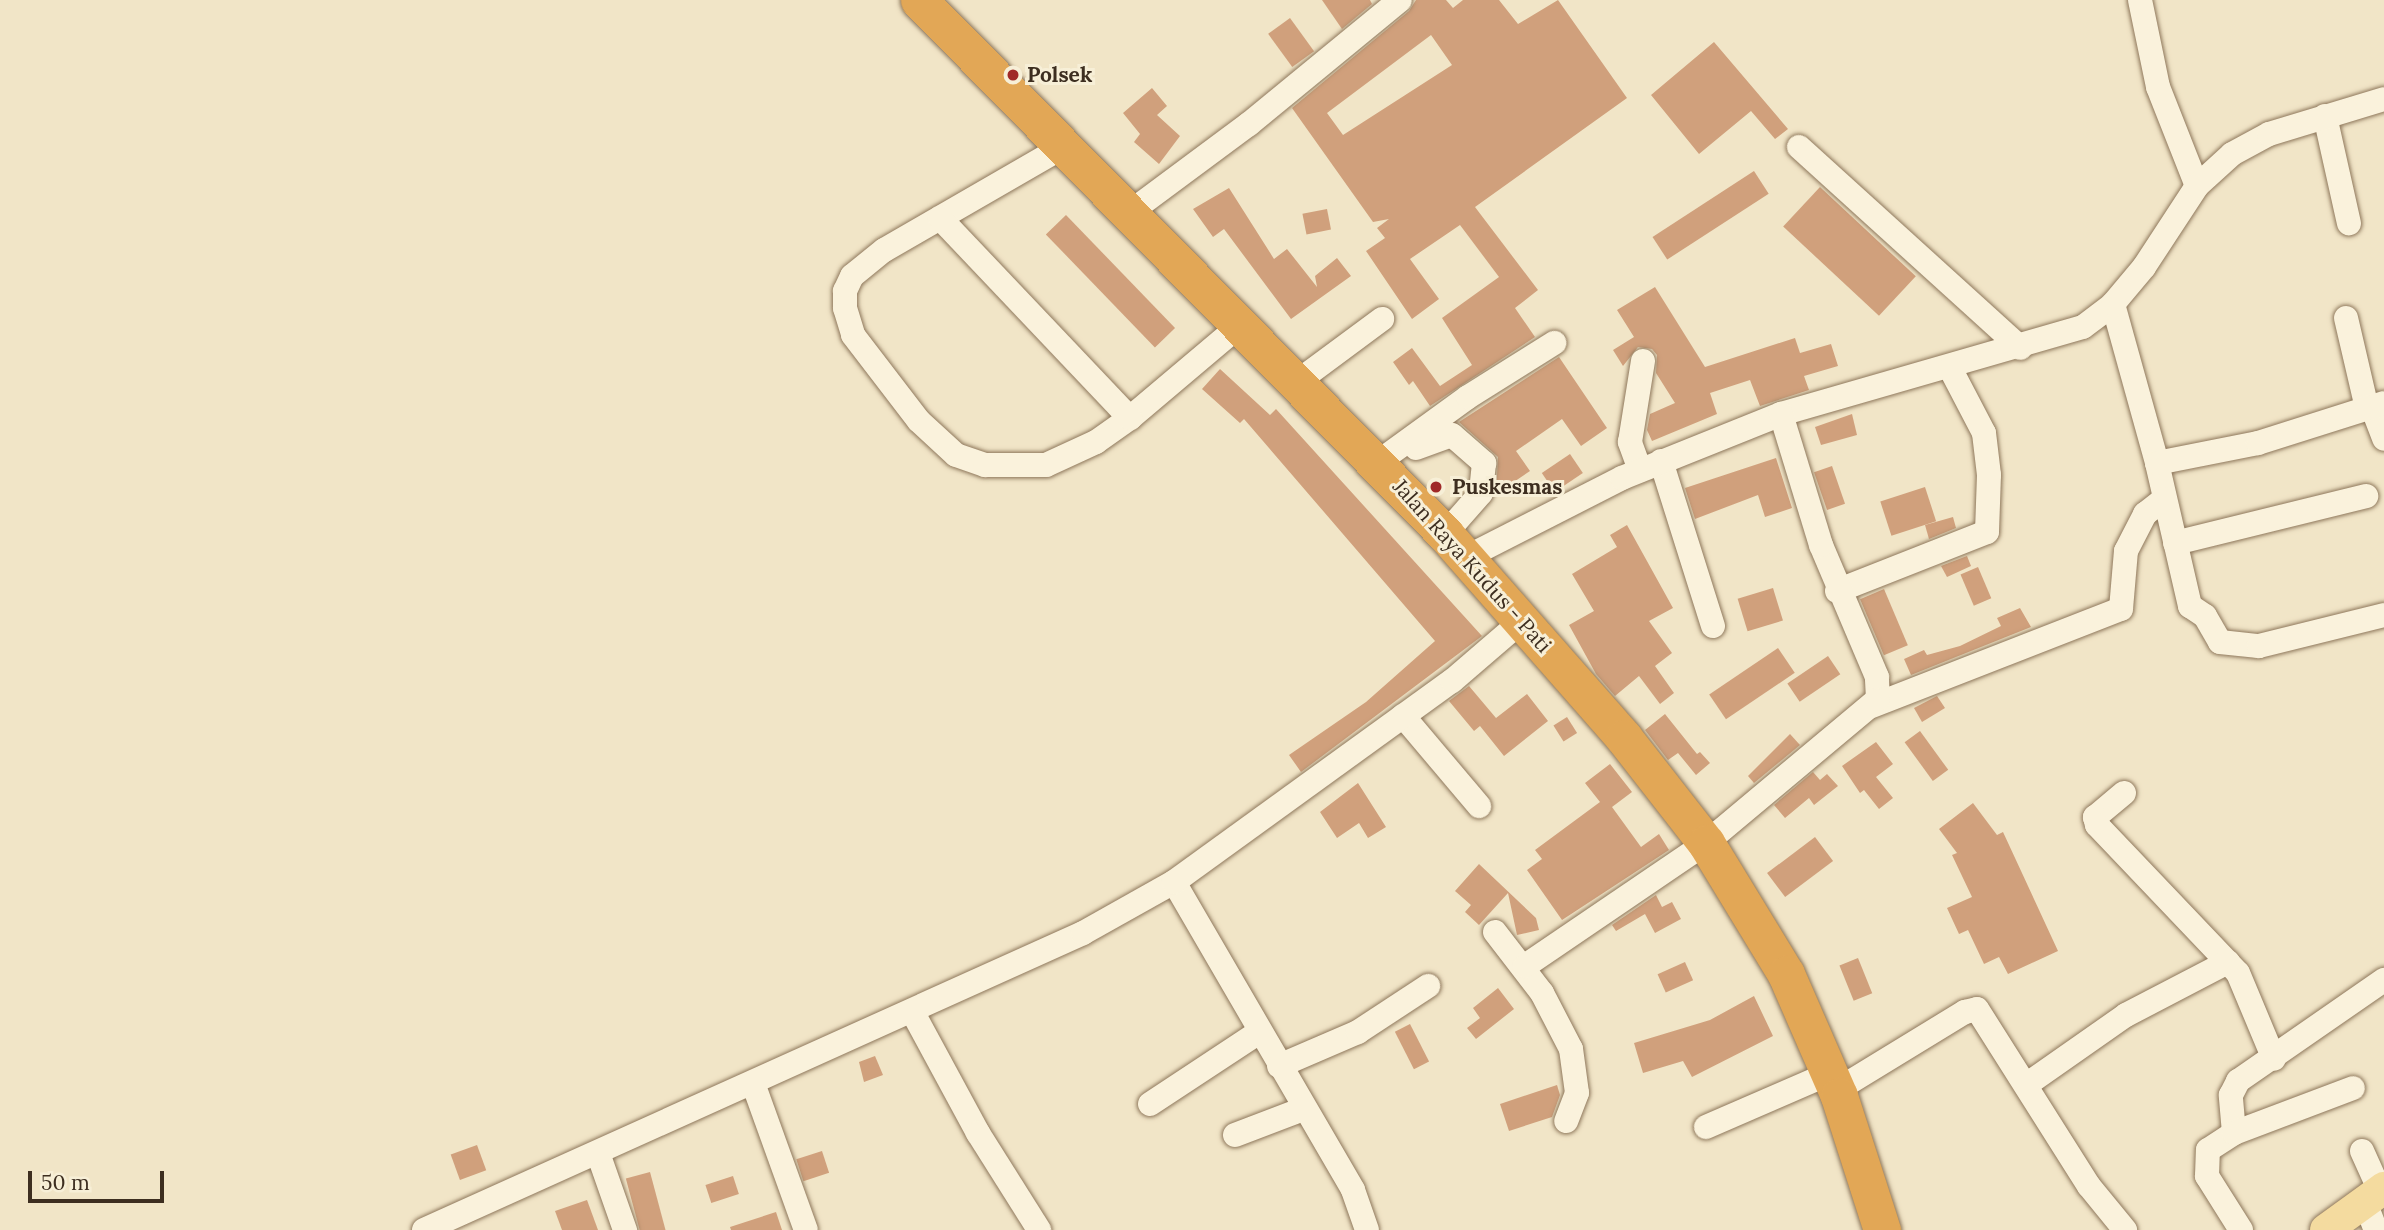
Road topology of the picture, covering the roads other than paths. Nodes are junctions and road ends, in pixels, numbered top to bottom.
1 (919, 0) edge
2 (1400, 0) edge
3 (2140, 0) edge
4 (2384, 99) edge
5 (2325, 116) junction
6 (1799, 147) dead end
7 (1061, 148) junction
8 (2197, 186) junction
9 (1129, 213) junction
10 (940, 218) junction
11 (2349, 223) dead end
12 (2113, 304) junction
13 (2346, 318) dead end
14 (1382, 320) dead end
15 (1240, 325) junction
16 (1554, 343) dead end
17 (2021, 348) junction
18 (1643, 361) dead end
19 (1950, 368) junction
20 (1297, 382) junction
21 (2374, 406) edge
22 (1781, 414) junction
23 (1130, 418) junction
24 (2384, 439) edge
25 (2157, 463) junction
26 (1651, 466) junction
27 (1381, 467) junction
28 (2366, 496) dead end
29 (2164, 499) junction
30 (2175, 543) junction
31 (1456, 545) junction
32 (1838, 591) junction
33 (2384, 615) edge
34 (1523, 620) junction
35 (1713, 626) dead end
36 (1872, 706) junction
37 (1403, 716) junction
38 (2124, 793) dead end
39 (1479, 806) dead end
40 (1706, 843) junction
41 (1174, 882) junction
42 (1495, 932) dead end
43 (2228, 962) junction
44 (1525, 966) junction
45 (2384, 981) edge
46 (1428, 986) dead end
47 (912, 1010) junction
48 (1259, 1032) junction
49 (2274, 1059) junction
50 (1279, 1066) junction
51 (1833, 1082) junction
52 (753, 1083) junction
53 (2026, 1085) junction
54 (2353, 1088) dead end
55 (1150, 1104) dead end
56 (1303, 1109) junction
57 (1566, 1121) dead end
58 (1706, 1126) dead end
59 (2234, 1133) junction
60 (1235, 1135) dead end
61 (2362, 1151) dead end
62 (598, 1153) junction
63 (2376, 1203) edge
64 (436, 1228) edge
65 (625, 1230) edge
66 (806, 1230) edge
67 (1039, 1230) edge
68 (1367, 1230) edge
69 (1882, 1230) edge
70 (2125, 1230) edge
71 (2241, 1230) edge
72 (2326, 1230) edge

1 - 7 highway, Jalan Raya Kudus - Pati
2 - 9 street
3 - 8 street
4 - 5 street
5 - 8 street
5 - 11 street
6 - 17 street
7 - 9 highway, Jalan Raya Kudus - Pati
7 - 10 street
8 - 12 street
9 - 15 highway, Jalan Raya Kudus - Pati
10 - 23 street
10 - 23 street
12 - 17 street
12 - 25 street
13 - 21 street
14 - 20 street
15 - 20 highway, Jalan Raya Kudus - Pati
15 - 23 street
16 - 27 street
17 - 19 street
18 - 26 street
19 - 22 street
19 - 32 street
20 - 27 highway, Jalan Raya Kudus - Pati
21 - 24 street
21 - 25 street
22 - 26 street
22 - 32 street
25 - 29 street
26 - 31 street
26 - 35 street
27 - 31 highway, Jalan Raya Kudus - Pati
27 - 31 street
28 - 30 street
29 - 30 street
29 - 36 street
30 - 33 street
31 - 34 highway, Jalan Raya Kudus - Pati
32 - 36 street
34 - 37 street
34 - 40 highway, Jalan Raya Kudus - Pati
36 - 40 street
37 - 39 street
37 - 41 street
38 - 43 street
40 - 44 street
40 - 51 highway, Jalan Raya Kudus - Pati
41 - 47 street
41 - 48 street
42 - 44 street
43 - 49 street
43 - 53 street
44 - 57 street
45 - 49 street
46 - 50 street
47 - 52 street
47 - 67 street
48 - 50 street
48 - 55 street
49 - 59 street
50 - 56 street
51 - 53 street
51 - 58 street
51 - 69 highway, Jalan Raya Kudus - Pati
52 - 62 street
52 - 66 street
53 - 70 street
54 - 59 street
56 - 60 street
56 - 68 street
59 - 71 street
61 - 63 street
62 - 64 street
62 - 65 street
63 - 72 main road

